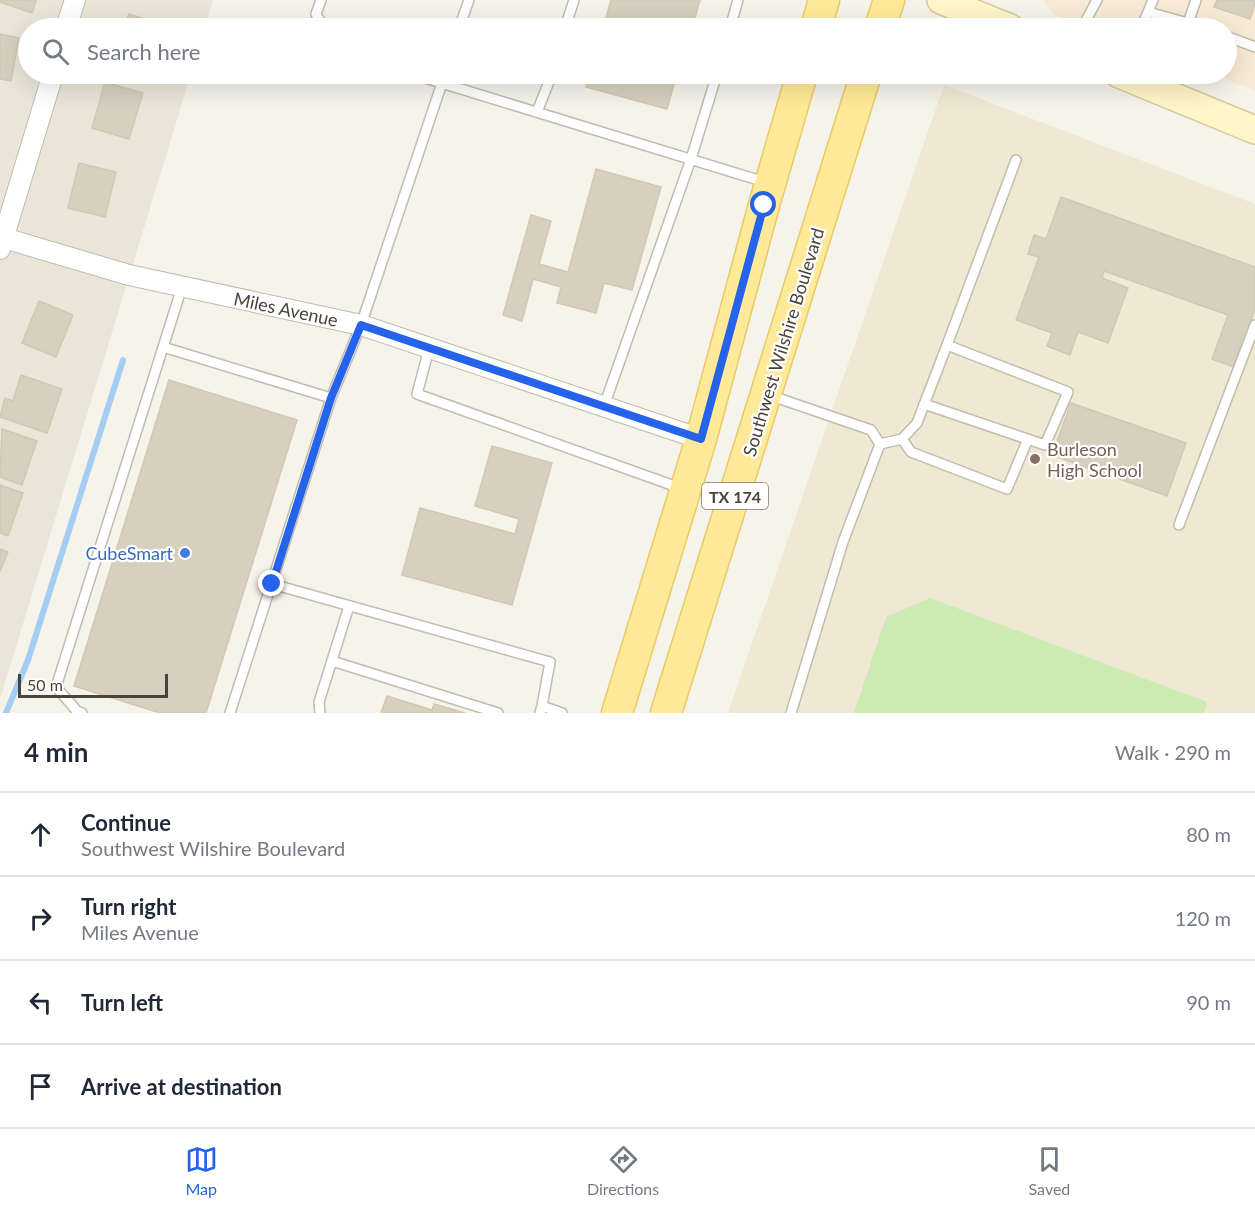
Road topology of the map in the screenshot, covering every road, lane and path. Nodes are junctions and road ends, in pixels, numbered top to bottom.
1 (75, 0) edge
2 (321, 0) edge
3 (469, 0) edge
4 (573, 0) edge
5 (738, 0) edge
6 (824, 0) edge
7 (889, 0) edge
8 (941, 0) edge
9 (1097, 0) edge
10 (1153, 0) edge
11 (1196, 0) edge
12 (1148, 12) junction
13 (69, 18) edge
14 (318, 18) edge
15 (463, 18) edge
16 (568, 18) edge
17 (733, 18) edge
18 (819, 18) edge
19 (883, 18) edge
20 (985, 18) edge
21 (1087, 18) edge
22 (1145, 18) edge
23 (1170, 18) edge
24 (1190, 18) edge
25 (1237, 40) edge
26 (1255, 47) edge
27 (50, 84) edge
28 (441, 84) edge
29 (460, 84) edge
30 (548, 84) edge
31 (714, 84) edge
32 (799, 84) edge
33 (863, 84) edge
34 (1144, 84) edge
35 (537, 112) junction
36 (1255, 130) edge
37 (691, 159) junction
38 (1016, 160) dead end
39 (770, 184) junction
40 (2, 244) edge
41 (182, 287) junction
42 (1255, 324) edge
43 (361, 325) junction
44 (947, 345) junction
45 (163, 347) junction
46 (429, 349) junction
47 (766, 395) junction
48 (331, 398) junction
49 (924, 404) junction
50 (604, 407) junction
51 (701, 439) junction
52 (902, 439) junction
53 (1028, 439) junction
54 (880, 444) junction
55 (685, 490) junction
56 (1179, 525) dead end
57 (272, 584) junction
58 (349, 606) junction
59 (332, 661) junction
60 (541, 709) edge
61 (82, 713) edge
62 (230, 713) edge
63 (320, 713) edge
64 (498, 713) edge
65 (562, 713) edge
66 (617, 713) edge
67 (666, 713) edge
68 (790, 713) edge

1 - 13 street
2 - 14 lane
3 - 15 lane
4 - 16 lane
5 - 17 lane
6 - 18 main road
7 - 19 main road
8 - 20 street
9 - 21 lane
10 - 12 lane
11 - 24 lane
12 - 22 lane
12 - 23 lane
25 - 26 lane
27 - 40 street
28 - 43 lane
29 - 35 lane
30 - 35 lane
31 - 37 lane
32 - 39 main road, TX 174
33 - 47 main road, Southwest Wilshire Boulevard / TX 174
34 - 36 street
35 - 37 lane
37 - 39 lane
37 - 50 lane
38 - 44 lane
39 - 51 main road, TX 174
40 - 41 street, Miles Avenue
41 - 43 street, Miles Avenue
41 - 45 lane
42 - 56 lane
43 - 46 street, Miles Avenue
43 - 48 lane
44 - 49 lane
44 - 53 lane
45 - 48 lane
45 - 61 lane
46 - 50 street, Miles Avenue
46 - 55 lane
47 - 54 lane
47 - 67 main road, Southwest Wilshire Boulevard / TX 174
48 - 57 lane
49 - 52 lane
49 - 53 lane
50 - 51 street, Miles Avenue
51 - 55 main road, TX 174
52 - 53 lane
52 - 54 lane
54 - 68 lane
55 - 66 main road, TX 174
57 - 58 lane
57 - 62 lane
58 - 59 lane
58 - 60 lane
59 - 63 lane
59 - 64 lane
60 - 65 lane

